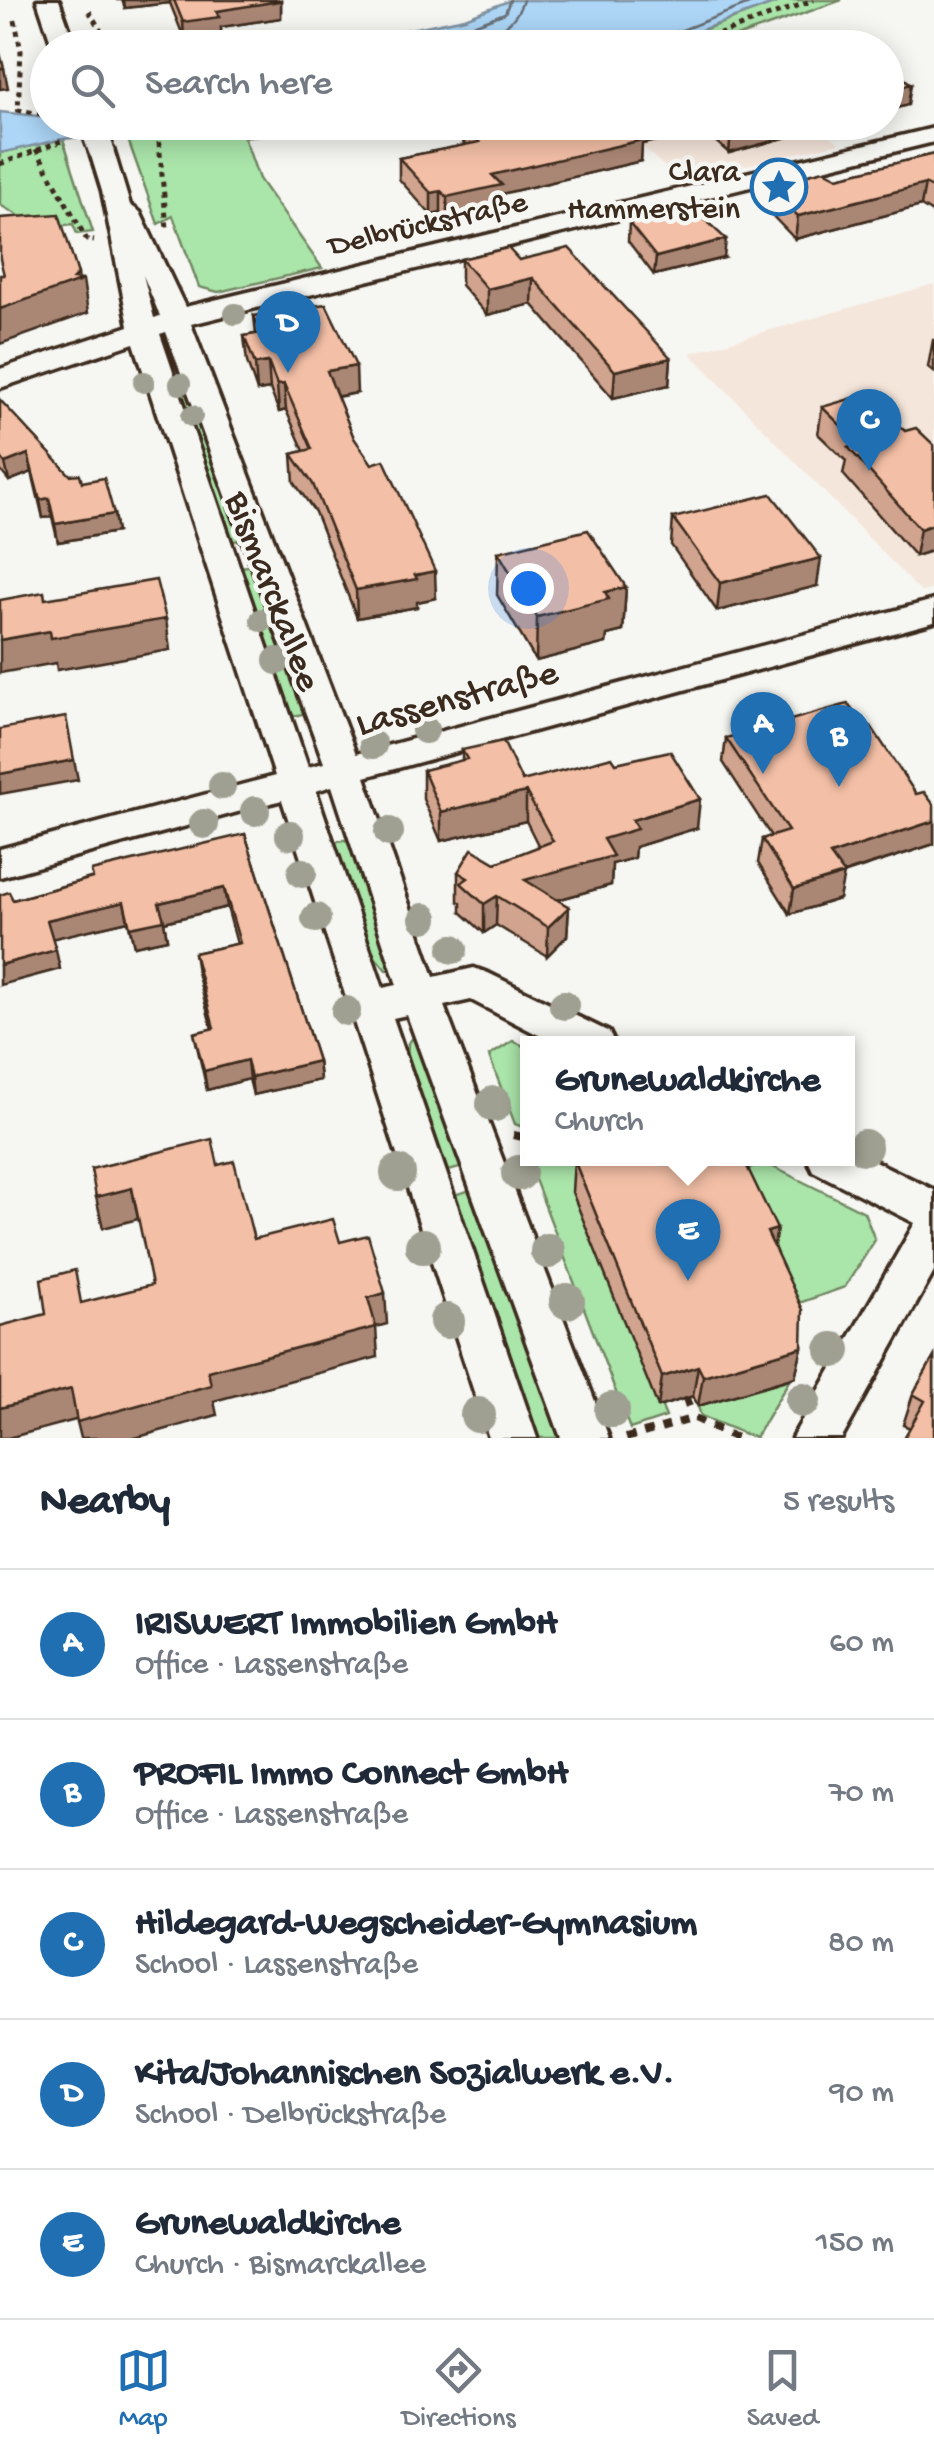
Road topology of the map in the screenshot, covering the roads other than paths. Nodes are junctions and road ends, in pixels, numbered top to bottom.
1 (48, 0) edge
2 (58, 30) edge
3 (934, 134) edge
4 (98, 140) edge
5 (158, 325) junction
6 (0, 380) edge
7 (934, 611) edge
8 (344, 769) junction
9 (292, 783) junction
10 (0, 864) edge
11 (420, 995) junction
12 (369, 1007) junction
13 (579, 1036) edge
14 (844, 1166) edge
15 (934, 1210) edge
16 (934, 1230) edge
17 (513, 1438) edge
18 (585, 1438) edge
19 (816, 1438) edge

1 - 2 street
3 - 5 street, Delbrückstraße
4 - 5 street, Bismarckallee, bridge
5 - 6 street, Delbrückstraße
5 - 8 street, Bismarckallee
5 - 9 street, Bismarckallee
7 - 8 street, Lassenstraße
8 - 9 street, Lassenstraße
8 - 11 street, Bismarckallee
9 - 10 street, Lassenstraße
9 - 12 street, Bismarckallee
11 - 12 street
11 - 13 street
11 - 18 street, Bismarckallee
12 - 17 street, Bismarckallee
14 - 15 street
16 - 19 street

